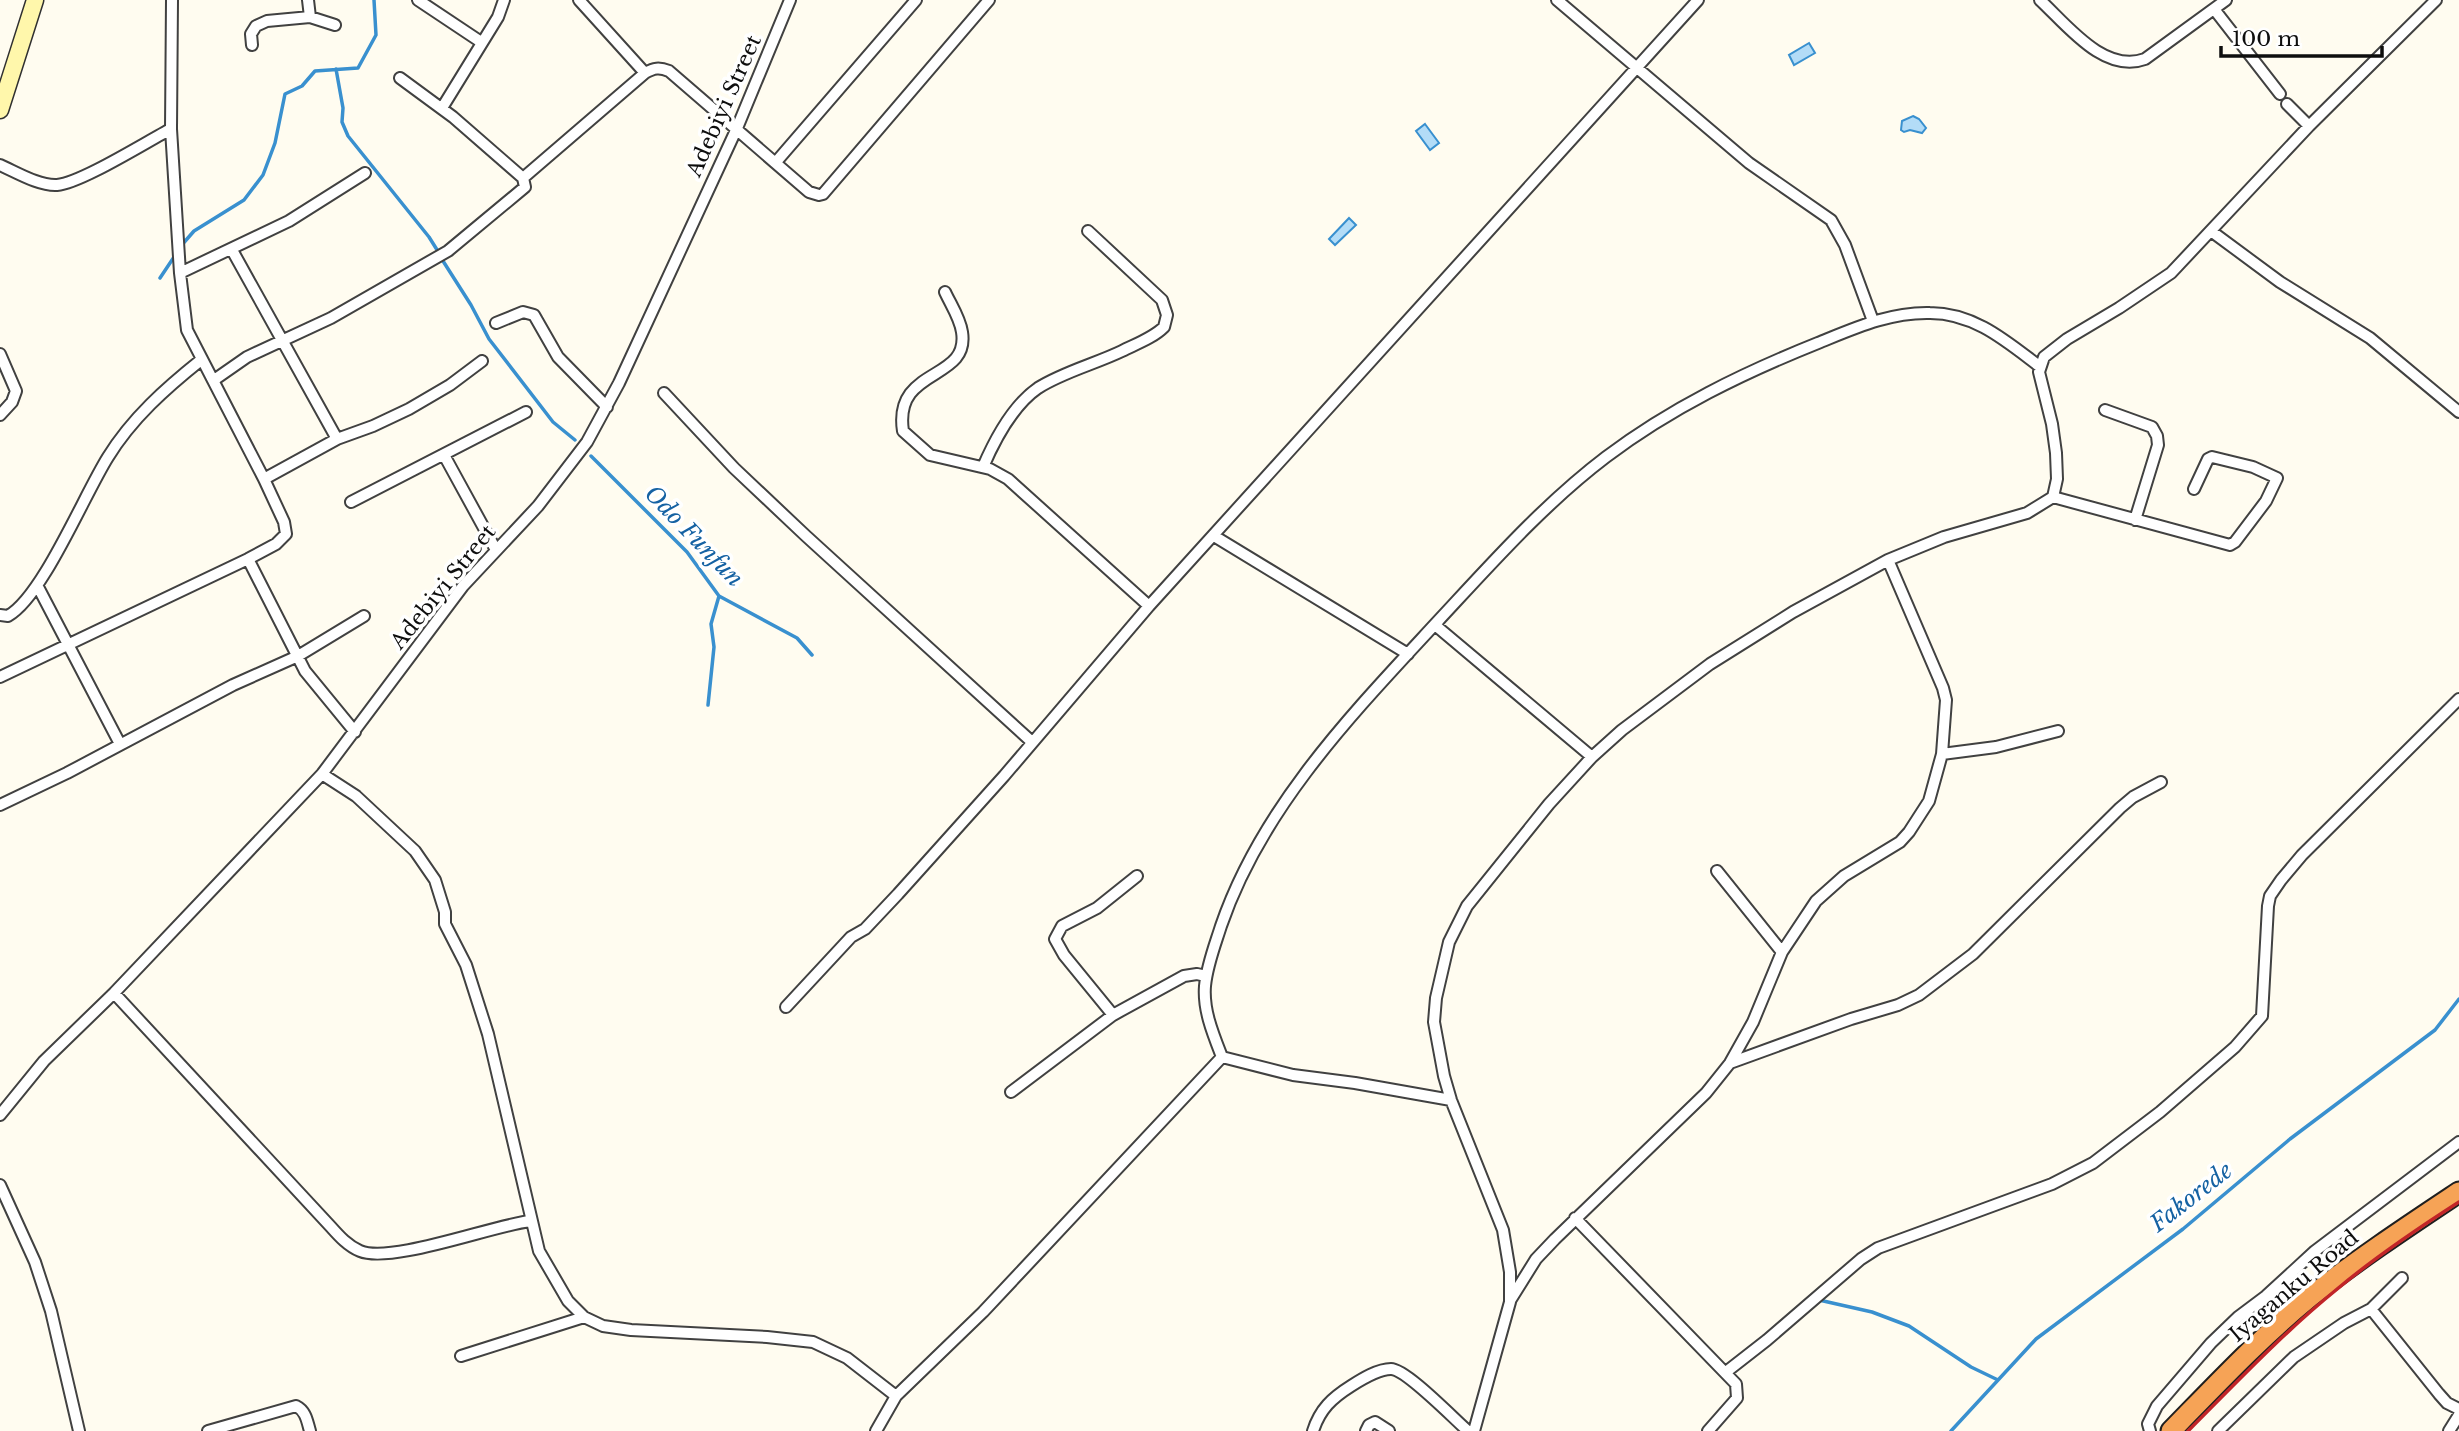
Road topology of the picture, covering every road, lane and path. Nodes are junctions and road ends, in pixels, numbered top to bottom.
1 (35, 0) edge
2 (172, 0) edge
3 (308, 0) edge
4 (418, 0) edge
5 (504, 0) edge
6 (579, 0) edge
7 (790, 0) edge
8 (916, 0) edge
9 (989, 0) edge
10 (1557, 0) edge
11 (1698, 0) edge
12 (2040, 0) edge
13 (2226, 0) edge
14 (2436, 0) edge
15 (2214, 9) junction
16 (310, 17) junction
17 (335, 25) dead end
18 (481, 42) junction
19 (252, 45) dead end
20 (1637, 70) junction
21 (645, 72) junction
22 (400, 78) dead end
23 (2280, 94) dead end
24 (2287, 104) dead end
25 (442, 108) junction
26 (0, 110) edge
27 (2309, 126) junction
28 (737, 128) junction
29 (171, 129) junction
30 (776, 162) junction
31 (0, 165) edge
32 (365, 173) dead end
33 (523, 178) junction
34 (1088, 230) dead end
35 (2211, 231) junction
36 (232, 250) junction
37 (180, 272) junction
38 (945, 292) dead end
39 (1873, 321) junction
40 (496, 323) dead end
41 (282, 340) junction
42 (0, 354) edge
43 (201, 360) junction
44 (482, 361) dead end
45 (2039, 366) junction
46 (214, 380) junction
47 (664, 393) dead end
48 (607, 407) junction
49 (2105, 410) dead end
50 (526, 412) dead end
51 (2459, 412) edge
52 (0, 415) edge
53 (337, 439) junction
54 (444, 456) junction
55 (983, 467) junction
56 (264, 479) junction
57 (2194, 489) dead end
58 (2053, 497) junction
59 (351, 502) dead end
60 (2135, 520) junction
61 (1214, 536) junction
62 (496, 550) junction
63 (248, 559) junction
64 (1888, 560) junction
65 (37, 585) junction
66 (1149, 606) junction
67 (0, 615) edge
68 (364, 616) dead end
69 (1435, 625) junction
70 (68, 644) junction
71 (1408, 654) junction
72 (298, 656) junction
73 (0, 677) edge
74 (2459, 699) edge
75 (2059, 731) dead end
76 (355, 732) junction
77 (1032, 742) junction
78 (120, 744) junction
79 (1942, 754) junction
80 (1592, 757) junction
81 (321, 775) junction
82 (2161, 782) dead end
83 (0, 805) edge
84 (1717, 871) dead end
85 (1137, 876) dead end
86 (1782, 952) junction
87 (1206, 976) junction
88 (114, 993) junction
89 (786, 1007) dead end
90 (1113, 1015) junction
91 (1223, 1057) junction
92 (1730, 1063) junction
93 (1012, 1092) dead end
94 (1451, 1100) junction
95 (0, 1115) edge
96 (2459, 1142) edge
97 (0, 1185) edge
98 (2459, 1192) edge
99 (1574, 1218) junction
100 (530, 1220) junction
101 (2402, 1278) dead end
102 (1510, 1302) junction
103 (2371, 1309) junction
104 (584, 1317) junction
105 (461, 1356) dead end
106 (1726, 1372) junction
107 (896, 1396) junction
108 (2459, 1409) edge
109 (2459, 1415) edge
110 (79, 1431) edge
111 (208, 1431) edge
112 (310, 1431) edge
113 (876, 1431) edge
114 (1314, 1431) edge
115 (1366, 1431) edge
116 (1389, 1431) edge
117 (1468, 1431) edge
118 (1474, 1431) edge
119 (1707, 1431) edge
120 (2150, 1431) edge
121 (2171, 1431) edge
122 (2218, 1431) edge
123 (2449, 1431) edge

1 - 26 street
2 - 29 street
3 - 16 street
4 - 18 street
5 - 18 street
6 - 21 street
7 - 28 street, Adebiyi Street
8 - 30 street
9 - 30 street
10 - 20 street
11 - 20 street
12 - 15 street
13 - 15 street
14 - 27 street
15 - 23 street
16 - 17 street
16 - 19 street
18 - 25 street
20 - 39 street
20 - 61 street
21 - 28 street
21 - 33 street
22 - 25 street
24 - 27 street
25 - 33 street
27 - 35 street
28 - 30 street
28 - 48 street, Adebiyi Street
29 - 31 street
29 - 37 street
32 - 36 street
33 - 41 street
34 - 55 street
35 - 45 street
35 - 51 street
36 - 37 street
36 - 41 street
37 - 43 street
38 - 55 street
39 - 45 street
39 - 69 street
40 - 48 street
41 - 46 street
41 - 53 street
42 - 52 street
43 - 46 street
43 - 65 street
44 - 53 street
45 - 58 street
46 - 56 street
47 - 77 street
48 - 62 street, Adebiyi Street
49 - 60 street
50 - 54 street
53 - 56 street
54 - 59 street
54 - 62 street
55 - 66 street
56 - 63 street
57 - 60 street
58 - 60 street
58 - 64 street
61 - 66 street
61 - 71 street
62 - 76 street, Adebiyi Street
63 - 70 street
63 - 72 street
64 - 79 street
64 - 80 street
65 - 67 street
65 - 70 street
66 - 77 street
68 - 72 street
69 - 71 street
69 - 80 street
70 - 73 street
70 - 78 street
71 - 87 street
72 - 76 street
72 - 78 street
74 - 106 street
75 - 79 street
76 - 81 street, Adebiyi Street
77 - 89 street
78 - 83 street
79 - 86 street
80 - 94 street
81 - 88 street, Adebiyi Street
81 - 100 street
82 - 92 street
84 - 86 street
85 - 90 street
86 - 92 street
87 - 90 street
87 - 91 street
88 - 95 street, Adebiyi Street
88 - 100 street
90 - 93 street
91 - 94 street
91 - 107 street
92 - 99 street
94 - 102 street
96 - 120 street
97 - 110 street
98 - 121 highway, Iyaganku Road
99 - 102 street
99 - 106 street
100 - 104 street
101 - 103 street
102 - 118 street
103 - 108 street
103 - 122 street
104 - 105 street
104 - 107 street
106 - 119 street
107 - 113 street
109 - 123 street
111 - 112 street
114 - 117 street
115 - 116 street

